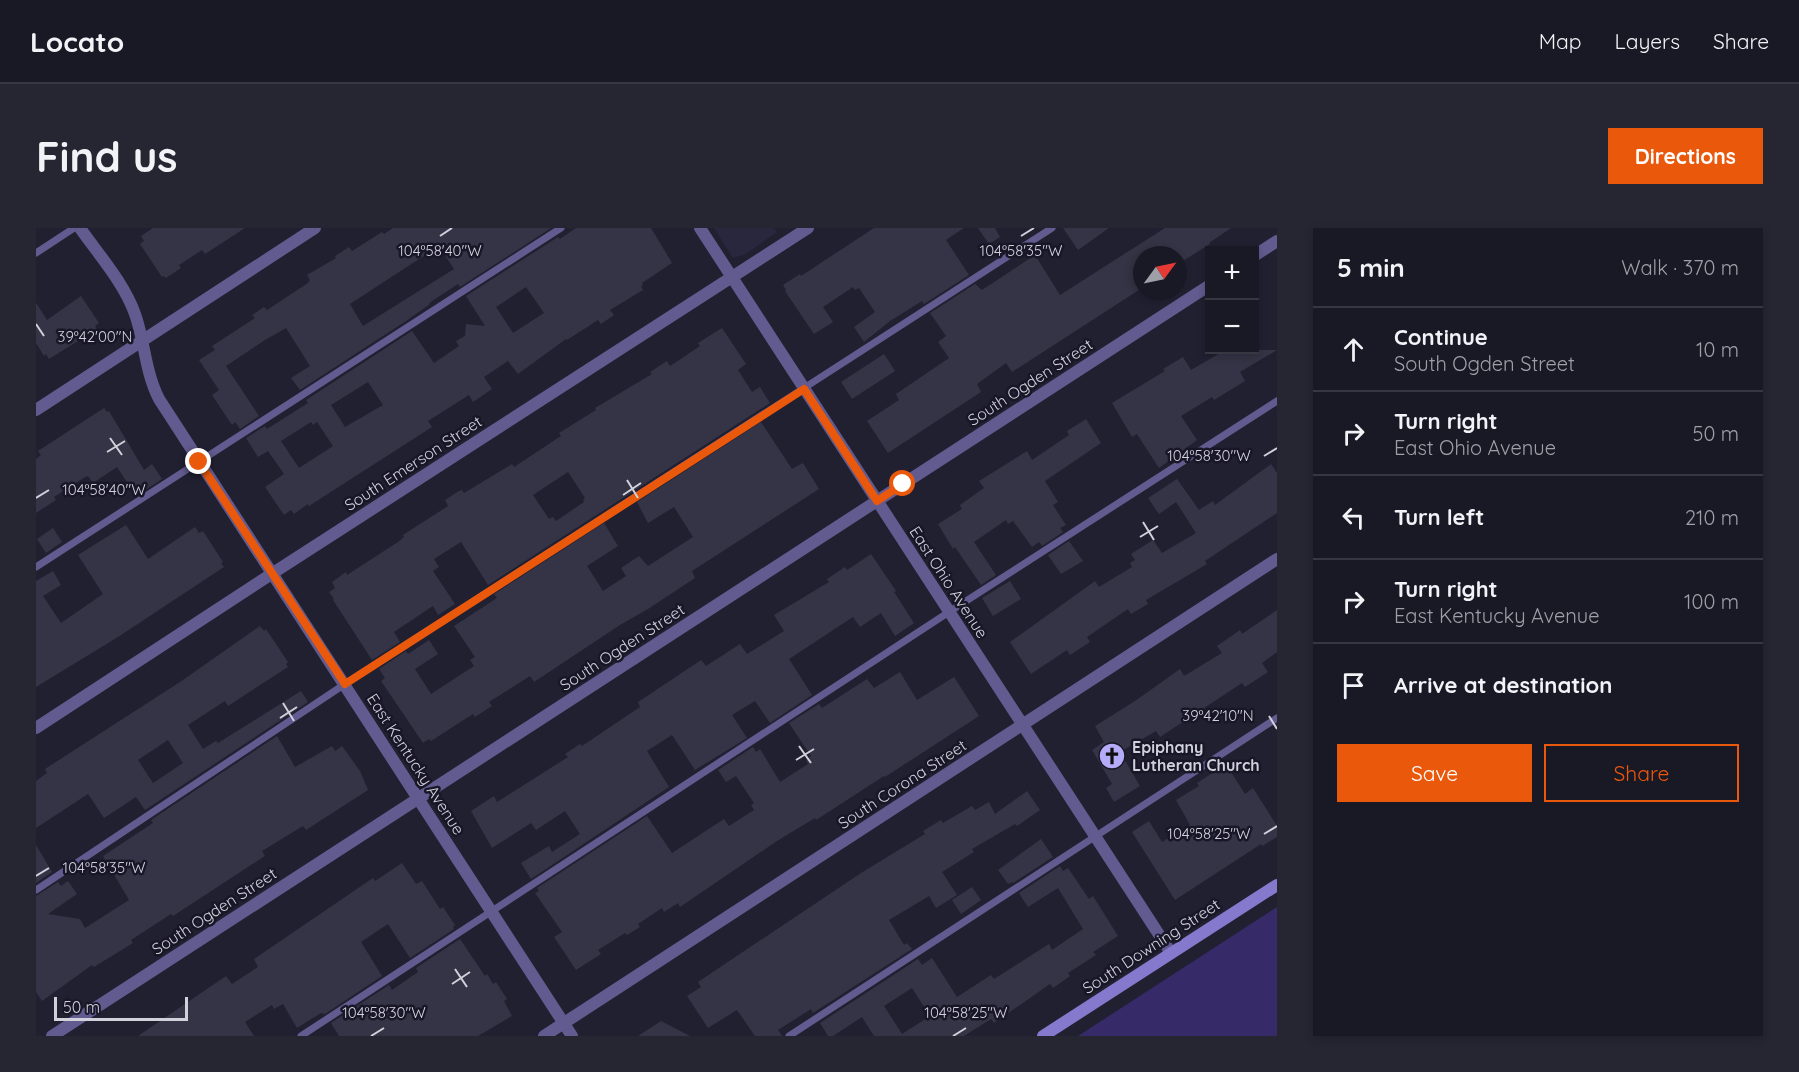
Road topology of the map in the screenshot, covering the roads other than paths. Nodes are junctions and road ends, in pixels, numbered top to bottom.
1 (74, 228) edge
2 (80, 228) edge
3 (315, 228) edge
4 (561, 228) edge
5 (700, 228) edge
6 (808, 228) edge
7 (1052, 228) edge
8 (1277, 241) edge
9 (36, 253) edge
10 (1259, 253) edge
11 (733, 277) junction
12 (1205, 288) edge
13 (142, 341) junction
14 (804, 389) junction
15 (1277, 401) edge
16 (36, 410) edge
17 (199, 462) junction
18 (877, 501) junction
19 (1277, 560) edge
20 (36, 567) edge
21 (273, 573) junction
22 (949, 612) junction
23 (345, 684) junction
24 (1277, 718) edge
25 (1022, 725) junction
26 (36, 728) edge
27 (418, 799) junction
28 (1094, 835) junction
29 (1277, 885) edge
30 (36, 890) edge
31 (492, 912) junction
32 (1171, 953) junction
33 (563, 1023) junction
34 (52, 1036) edge
35 (301, 1036) edge
36 (544, 1036) edge
37 (572, 1036) edge
38 (789, 1036) edge
39 (1043, 1036) edge

1 - 9 lane
2 - 13 street, East Kentucky Avenue
3 - 13 street
4 - 17 lane
5 - 11 street, East Ohio Avenue
6 - 11 street, South Emerson Street
7 - 14 lane
8 - 10 street
11 - 14 street, East Ohio Avenue
11 - 21 street, South Emerson Street
12 - 18 street, South Ogden Street
13 - 16 street
13 - 17 street, East Kentucky Avenue
14 - 18 street, East Ohio Avenue
14 - 23 lane
15 - 22 lane
17 - 20 lane
17 - 21 street, East Kentucky Avenue
18 - 22 street, East Ohio Avenue
18 - 27 street, South Ogden Street
19 - 25 street, South Corona Street
21 - 23 street, East Kentucky Avenue
21 - 26 street, South Emerson Street
22 - 25 street, East Ohio Avenue
22 - 31 lane
23 - 27 street, East Kentucky Avenue
23 - 30 lane
24 - 28 lane
25 - 28 street, East Ohio Avenue
25 - 33 street, South Corona Street
27 - 31 street, East Kentucky Avenue
27 - 34 street, South Ogden Street
28 - 32 street, East Ohio Avenue
28 - 38 lane
29 - 32 main road, South Downing Street
31 - 33 street, East Kentucky Avenue
31 - 35 lane
32 - 39 main road, South Downing Street
33 - 36 street, South Corona Street
33 - 37 street, East Kentucky Avenue

